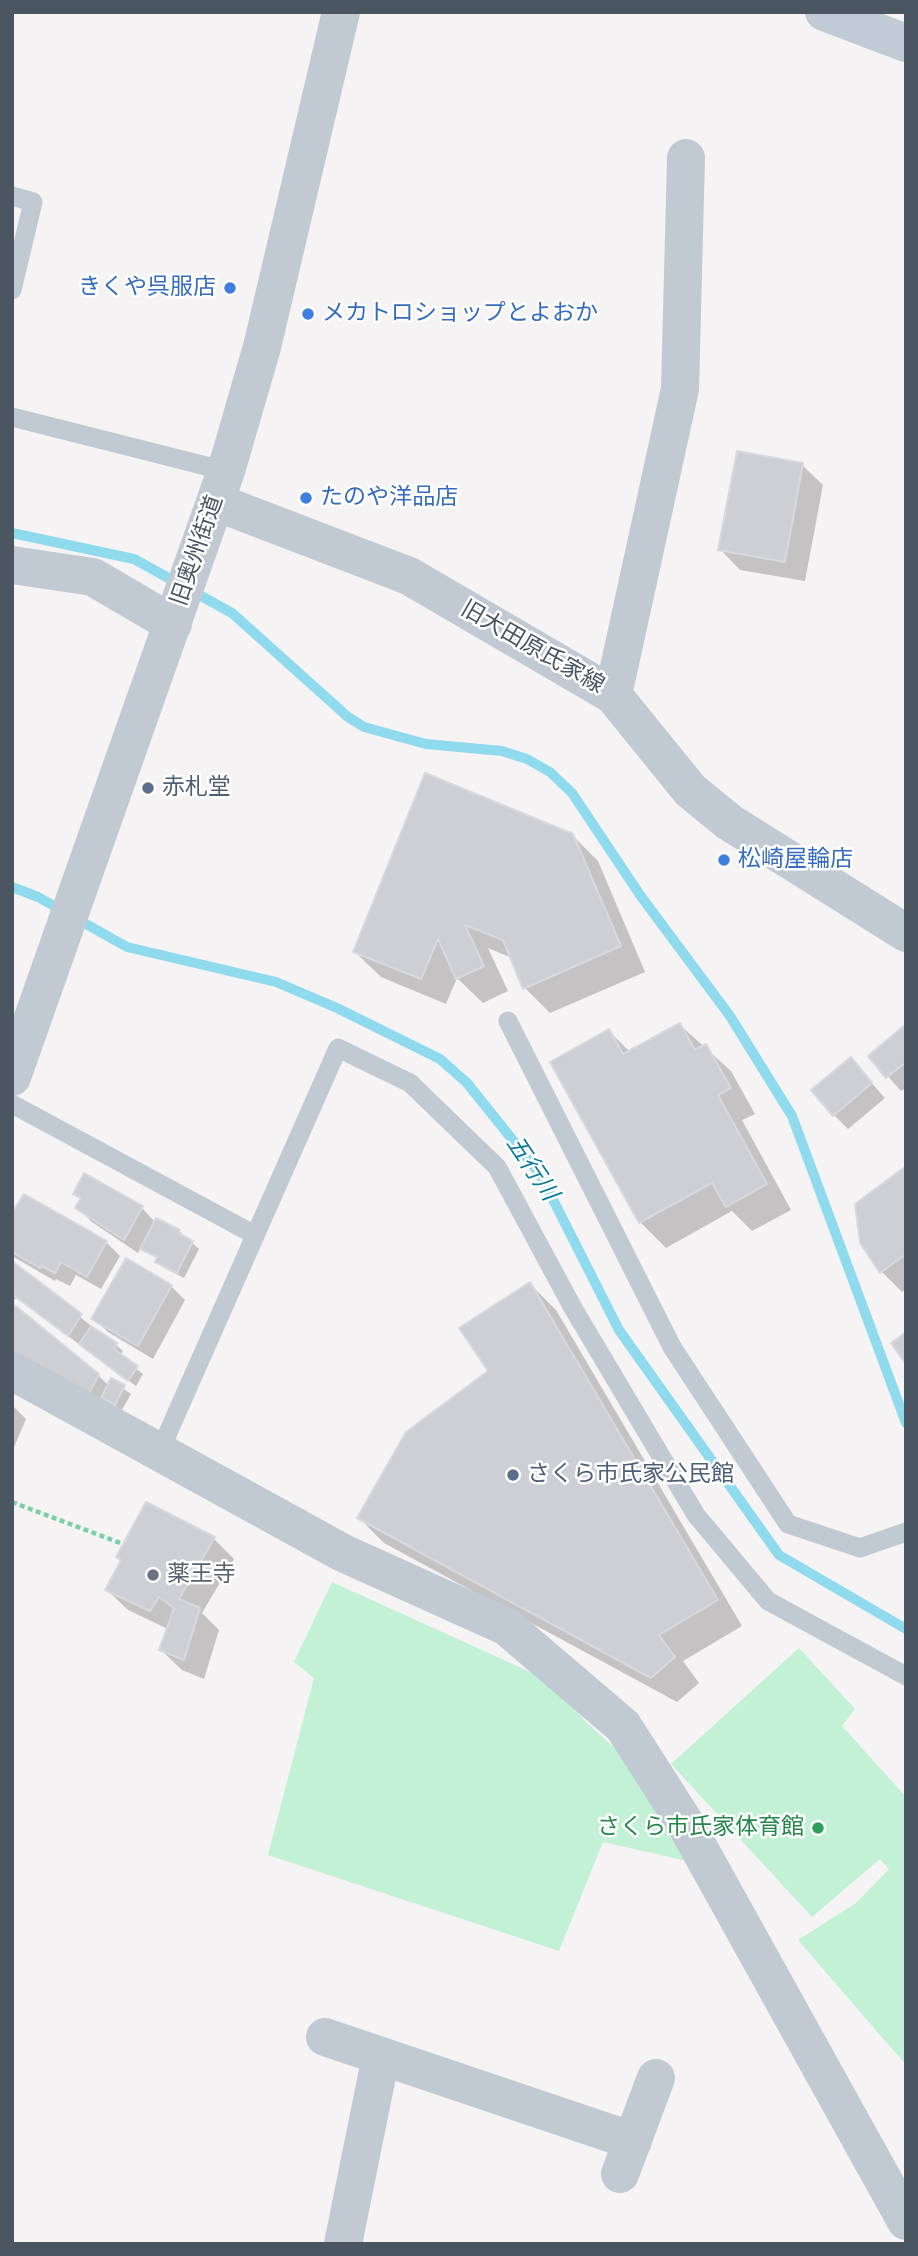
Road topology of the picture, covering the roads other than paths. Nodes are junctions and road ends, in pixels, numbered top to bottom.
1 (341, 12) edge
2 (824, 12) edge
3 (906, 43) edge
4 (686, 158) dead end
5 (12, 196) edge
6 (12, 290) edge
7 (12, 417) edge
8 (221, 487) junction
9 (12, 565) edge
10 (173, 624) junction
11 (612, 695) junction
12 (906, 933) edge
13 (508, 1021) dead end
14 (12, 1077) edge
15 (12, 1104) edge
16 (254, 1235) junction
17 (12, 1371) edge
18 (159, 1453) junction
19 (906, 1532) edge
20 (906, 1676) edge
21 (325, 2037) dead end
22 (381, 2056) junction
23 (656, 2078) dead end
24 (906, 2221) edge
25 (343, 2244) edge

1 - 8 street, 旧奥州街道
2 - 3 main road
4 - 11 street
5 - 6 lane
7 - 8 lane
8 - 10 street, 旧奥州街道
8 - 11 street, 旧大田原氏家線
9 - 10 street
10 - 14 street, 旧奥州街道
11 - 12 street, 旧大田原氏家線
13 - 19 lane
15 - 16 lane
16 - 18 lane
16 - 20 lane
17 - 18 street
18 - 24 street
21 - 22 street
22 - 23 street
22 - 25 street

